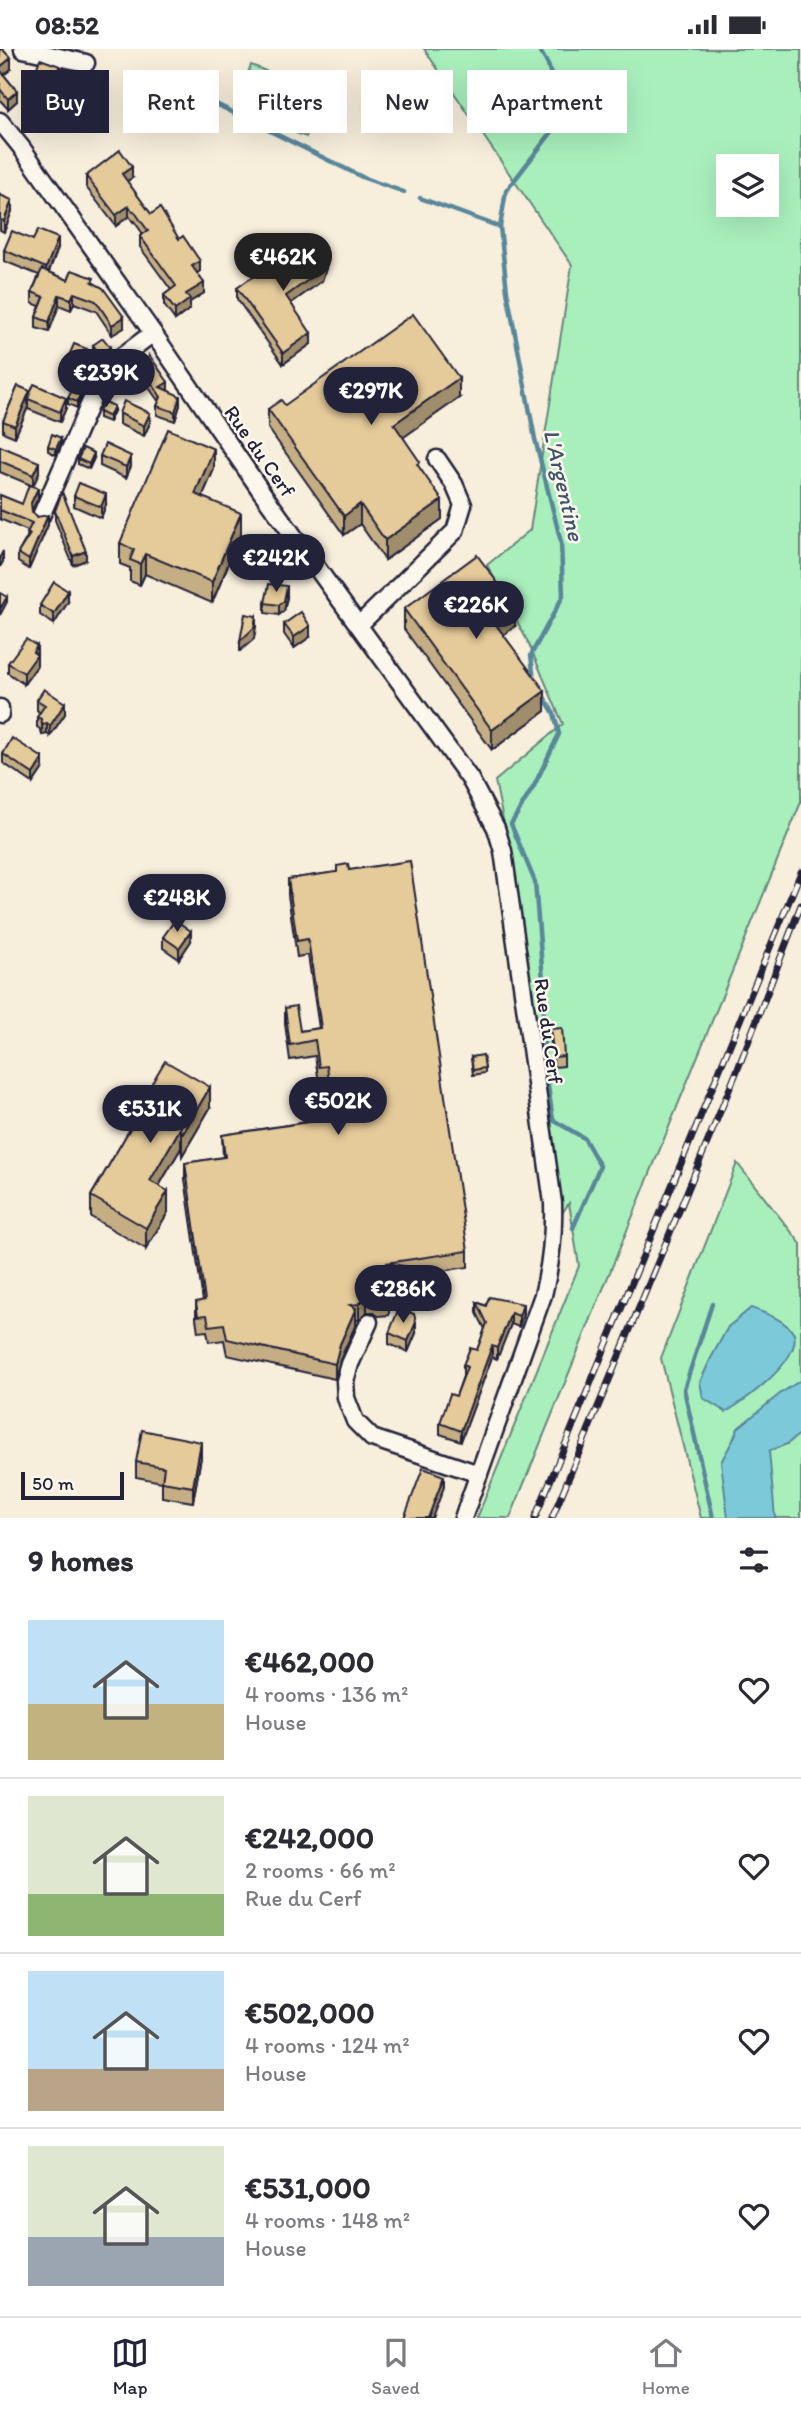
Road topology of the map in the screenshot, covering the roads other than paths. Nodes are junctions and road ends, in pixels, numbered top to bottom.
1 (23, 49) edge
2 (86, 63) dead end
3 (0, 121) edge
4 (153, 333) junction
5 (437, 459) dead end
6 (41, 516) edge
7 (359, 625) junction
8 (0, 708) edge
9 (0, 714) edge
10 (369, 1322) dead end
11 (479, 1474) junction
12 (463, 1518) edge

1 - 2 street
3 - 4 street, Rue du Cerf
4 - 6 street
4 - 7 street, Rue du Cerf
5 - 7 street
7 - 11 street, Rue du Cerf
8 - 9 street
10 - 11 street
11 - 12 street, Rue du Cerf

